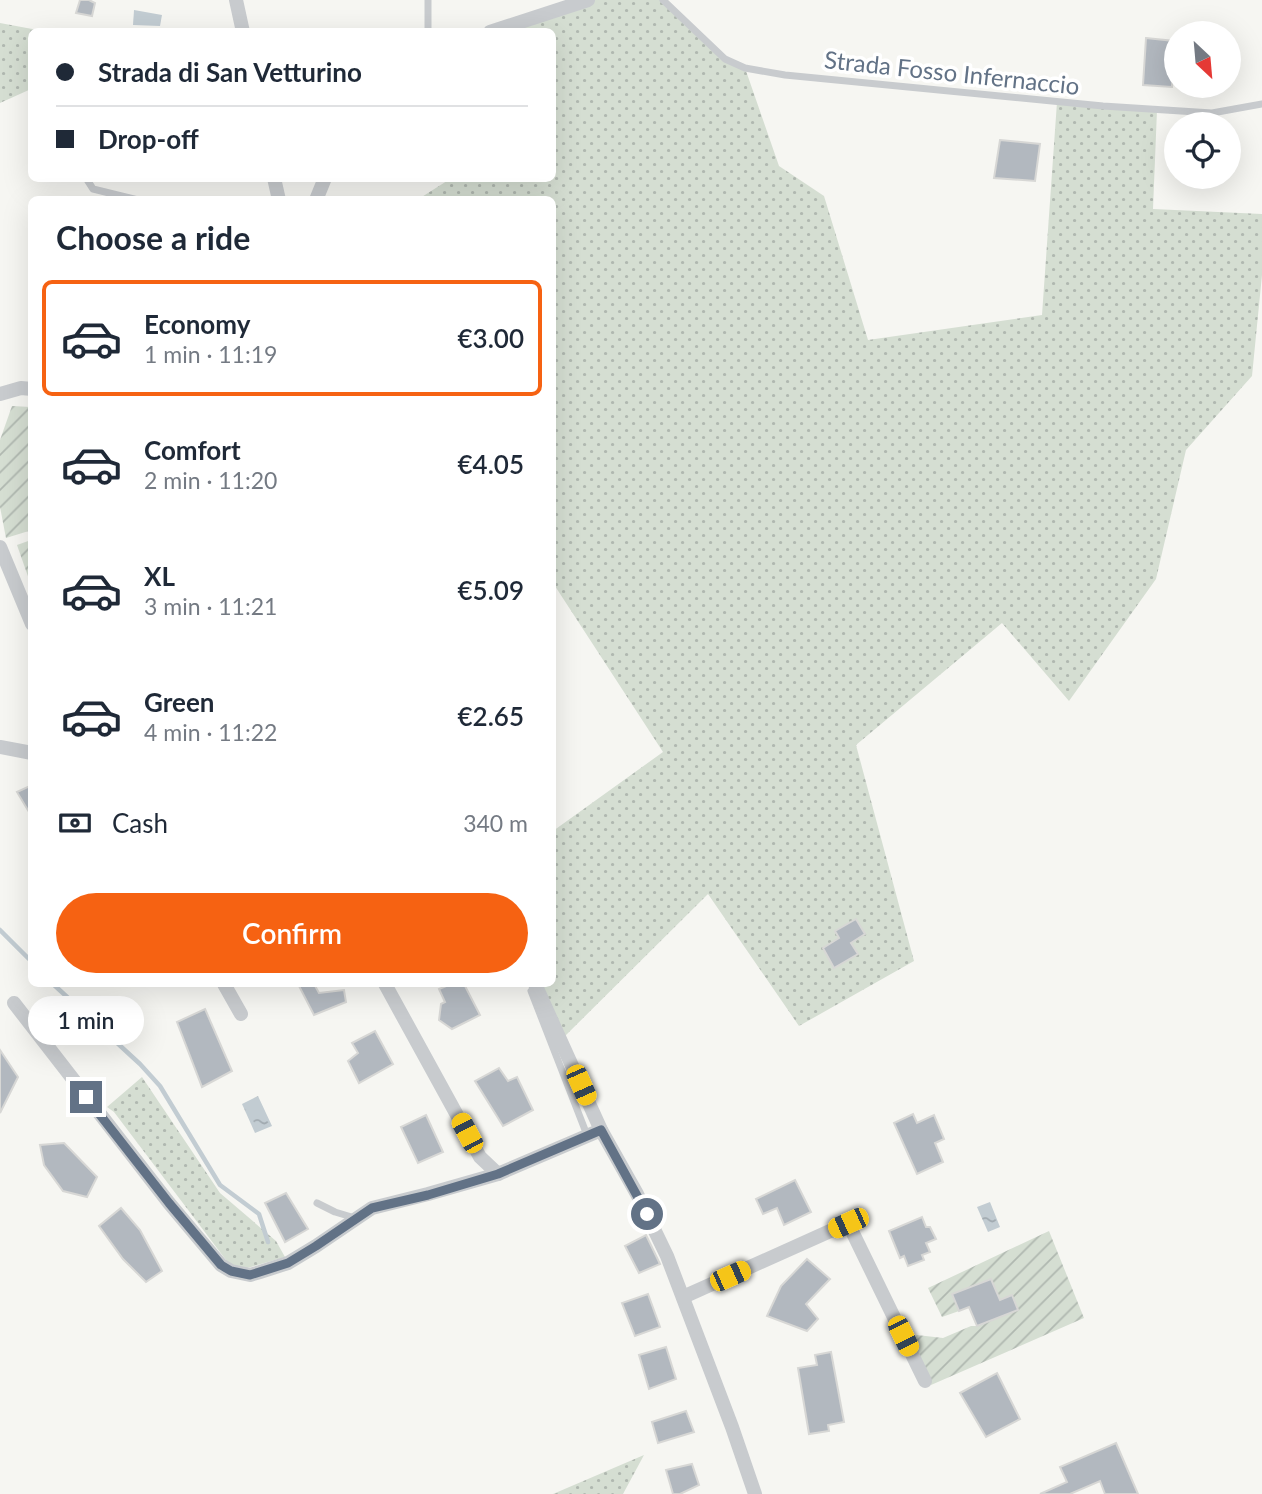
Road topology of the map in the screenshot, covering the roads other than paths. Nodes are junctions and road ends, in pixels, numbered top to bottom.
1 (236, 0) edge
2 (428, 0) edge
3 (588, 0) edge
4 (663, 0) edge
5 (242, 28) edge
6 (428, 28) edge
7 (502, 28) edge
8 (1262, 104) edge
9 (89, 182) edge
10 (122, 196) edge
11 (28, 389) edge
12 (0, 394) edge
13 (0, 547) edge
14 (28, 614) edge
15 (0, 747) edge
16 (28, 752) edge
17 (226, 987) edge
18 (387, 987) edge
19 (529, 987) edge
20 (536, 987) edge
21 (14, 1003) dead end
22 (241, 1014) dead end
23 (601, 1130) junction
24 (587, 1135) junction
25 (498, 1174) junction
26 (317, 1203) dead end
27 (356, 1219) junction
28 (683, 1297) junction
29 (925, 1381) dead end
30 (755, 1494) edge

1 - 5 street
2 - 6 lane
3 - 7 street
4 - 8 lane, Strada Fosso Infernaccio
9 - 10 lane
11 - 12 street
13 - 14 street
15 - 16 street
17 - 22 street
18 - 25 street
19 - 24 lane
20 - 23 street
21 - 27 street
23 - 24 street
23 - 28 street
24 - 25 street
25 - 27 street
26 - 27 lane
28 - 29 street
28 - 30 street

